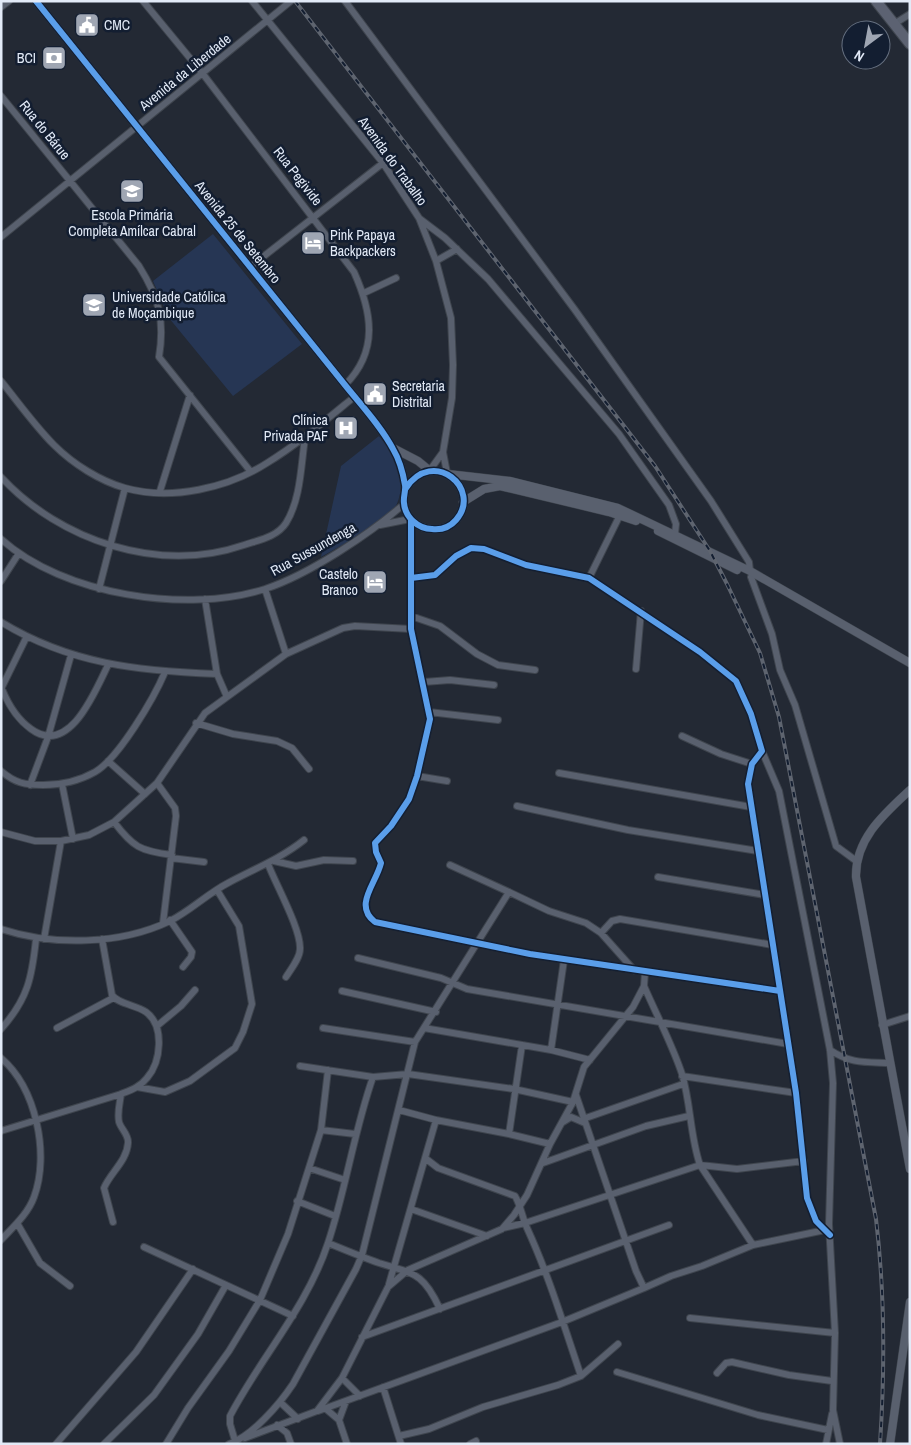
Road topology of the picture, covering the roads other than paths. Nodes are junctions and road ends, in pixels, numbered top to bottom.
1 (9, 1) edge
2 (36, 1) edge
3 (143, 1) edge
4 (252, 1) edge
5 (291, 1) edge
6 (345, 1) edge
7 (870, 1) edge
8 (876, 1) edge
9 (1, 7) edge
10 (909, 16) edge
11 (267, 22) junction
12 (894, 24) junction
13 (910, 44) edge
14 (202, 74) junction
15 (1, 96) edge
16 (137, 127) junction
17 (382, 163) junction
18 (70, 181) junction
19 (314, 218) junction
20 (419, 218) junction
21 (1, 237) edge
22 (457, 249) junction
23 (436, 261) junction
24 (250, 267) junction
25 (396, 278) dead end
26 (364, 292) junction
27 (1, 381) edge
28 (345, 384) junction
29 (190, 395) junction
30 (354, 397) junction
31 (305, 438) junction
32 (393, 448) junction
33 (442, 452) junction
34 (430, 470) junction
35 (251, 472) junction
36 (447, 473) junction
37 (1, 477) edge
38 (125, 488) junction
39 (406, 488) junction
40 (160, 491) junction
41 (464, 502) junction
42 (404, 504) junction
43 (620, 515) junction
44 (411, 519) junction
45 (379, 525) junction
46 (674, 534) junction
47 (1, 539) edge
48 (110, 546) junction
49 (19, 553) junction
50 (751, 574) junction
51 (412, 578) junction
52 (589, 578) junction
53 (1, 582) edge
54 (99, 589) junction
55 (266, 589) junction
56 (205, 600) junction
57 (641, 611) junction
58 (411, 616) junction
59 (1, 622) edge
60 (411, 629) junction
61 (26, 638) junction
62 (286, 654) junction
63 (71, 655) junction
64 (910, 663) edge
65 (108, 665) junction
66 (636, 669) dead end
67 (535, 670) dead end
68 (165, 672) junction
69 (217, 674) junction
70 (424, 682) junction
71 (494, 685) dead end
72 (2, 689) edge
73 (227, 697) junction
74 (429, 712) junction
75 (498, 720) dead end
76 (196, 723) junction
77 (682, 736) dead end
78 (48, 737) junction
79 (762, 752) junction
80 (108, 761) junction
81 (752, 764) junction
82 (309, 769) dead end
83 (1, 771) edge
84 (559, 773) dead end
85 (417, 776) junction
86 (447, 781) dead end
87 (157, 783) junction
88 (62, 784) junction
89 (30, 785) junction
90 (910, 790) edge
91 (145, 794) junction
92 (517, 806) dead end
93 (751, 806) junction
94 (114, 822) junction
95 (1, 832) edge
96 (73, 839) junction
97 (304, 840) dead end
98 (61, 841) junction
99 (758, 851) junction
100 (172, 857) junction
101 (856, 860) junction
102 (353, 861) dead end
103 (204, 862) dead end
104 (271, 863) junction
105 (450, 866) dead end
106 (658, 877) dead end
107 (217, 890) junction
108 (509, 892) junction
109 (765, 895) junction
110 (170, 920) junction
111 (163, 923) junction
112 (1, 929) edge
113 (601, 933) junction
114 (36, 939) junction
115 (44, 939) junction
116 (102, 939) junction
117 (477, 942) junction
118 (773, 945) junction
119 (358, 958) dead end
120 (564, 960) junction
121 (183, 967) dead end
122 (634, 970) junction
123 (645, 972) junction
124 (286, 977) dead end
125 (454, 983) junction
126 (644, 986) junction
127 (195, 990) dead end
128 (342, 990) dead end
129 (780, 991) junction
130 (113, 998) junction
131 (559, 1005) junction
132 (436, 1012) junction
133 (910, 1016) edge
134 (625, 1017) junction
135 (663, 1024) junction
136 (882, 1025) junction
137 (157, 1026) junction
138 (57, 1028) dead end
139 (323, 1028) dead end
140 (424, 1028) junction
141 (1, 1029) edge
142 (415, 1042) junction
143 (788, 1044) junction
144 (522, 1045) junction
145 (551, 1050) junction
146 (830, 1050) junction
147 (1, 1058) edge
148 (590, 1060) junction
149 (890, 1063) junction
150 (300, 1066) dead end
151 (328, 1070) junction
152 (408, 1074) junction
153 (682, 1076) junction
154 (373, 1077) junction
155 (683, 1084) junction
156 (137, 1087) junction
157 (514, 1090) junction
158 (796, 1093) junction
159 (121, 1094) junction
160 (574, 1098) junction
161 (399, 1110) junction
162 (689, 1116) junction
163 (37, 1118) junction
164 (436, 1120) junction
165 (584, 1121) junction
166 (562, 1123) junction
167 (322, 1130) junction
168 (1, 1131) edge
169 (355, 1134) junction
170 (509, 1134) junction
171 (550, 1144) junction
172 (593, 1146) junction
173 (425, 1158) junction
174 (804, 1161) junction
175 (543, 1162) junction
176 (700, 1164) junction
177 (308, 1168) junction
178 (438, 1168) junction
179 (910, 1169) edge
180 (421, 1174) junction
181 (346, 1180) junction
182 (611, 1194) junction
183 (527, 1195) junction
184 (515, 1196) junction
185 (297, 1201) junction
186 (521, 1205) junction
187 (412, 1209) junction
188 (335, 1216) junction
189 (113, 1222) dead end
190 (17, 1223) junction
191 (525, 1223) junction
192 (669, 1226) dead end
193 (502, 1229) junction
194 (824, 1230) junction
195 (830, 1235) junction
196 (487, 1236) junction
197 (1, 1240) edge
198 (627, 1241) junction
199 (328, 1243) junction
200 (753, 1245) junction
201 (144, 1248) dead end
202 (361, 1257) junction
203 (395, 1267) junction
204 (193, 1270) junction
205 (408, 1270) junction
206 (546, 1271) junction
207 (226, 1285) junction
208 (70, 1286) dead end
209 (388, 1287) junction
210 (644, 1288) junction
211 (260, 1300) junction
212 (910, 1302) edge
213 (440, 1309) junction
214 (293, 1316) junction
215 (690, 1318) dead end
216 (562, 1322) junction
217 (835, 1333) junction
218 (362, 1338) junction
219 (618, 1344) dead end
220 (617, 1372) dead end
221 (717, 1373) dead end
222 (581, 1376) junction
223 (342, 1378) junction
224 (832, 1381) junction
225 (383, 1387) junction
226 (360, 1396) junction
227 (346, 1401) junction
228 (280, 1402) junction
229 (326, 1409) junction
230 (833, 1410) junction
231 (317, 1411) junction
232 (294, 1420) junction
233 (339, 1420) junction
234 (277, 1425) junction
235 (828, 1430) junction
236 (287, 1433) junction
237 (398, 1436) junction
238 (236, 1442) edge
239 (56, 1444) edge
240 (104, 1444) edge
241 (166, 1444) edge
242 (291, 1444) edge
243 (347, 1444) edge
244 (401, 1444) edge
245 (826, 1444) edge
246 (840, 1444) edge
247 (890, 1444) edge

1 - 9 street
2 - 16 street, Avenida 25 de Setembro
3 - 14 street, Rua Pegivide
4 - 11 street, Avenida do Trabalho
5 - 11 street, Avenida da Liberdade
6 - 50 street
7 - 12 highway
8 - 12 highway
10 - 12 street
11 - 14 street, Avenida da Liberdade
11 - 17 street, Avenida do Trabalho
12 - 13 highway
14 - 16 street, Avenida da Liberdade
14 - 19 street, Rua Pegivide
15 - 18 street, Rua do Bárue
16 - 18 street, Avenida da Liberdade
16 - 24 street, Avenida 25 de Setembro
17 - 19 street
17 - 20 street, Avenida do Trabalho
18 - 21 street, Avenida da Liberdade
18 - 29 street, Rua do Bárue
19 - 24 street
19 - 26 street, Rua Pegivide
20 - 22 street
20 - 23 street, Avenida do Trabalho
22 - 23 street
22 - 46 street
23 - 33 street, Avenida do Trabalho
24 - 28 street, Avenida 25 de Setembro
25 - 26 street
26 - 28 street, Rua Pegivide
27 - 38 street
28 - 30 street, Avenida 25 de Setembro
29 - 35 street, Rua do Bárue
29 - 40 street
30 - 31 street
30 - 32 street, Avenida 25 de Setembro
31 - 35 street
31 - 48 street
32 - 34 street, Avenida 25 de Setembro
32 - 39 street, Avenida 25 de Setembro
33 - 34 street, Avenida do Trabalho
33 - 36 street, Avenida do Trabalho
34 - 36 street
34 - 39 street
35 - 40 street
36 - 41 street
36 - 46 street
37 - 48 street
38 - 40 street
38 - 48 street
39 - 42 street
41 - 43 street
41 - 44 street
42 - 44 street
42 - 45 street, Rua Sussundenga
43 - 50 street
43 - 52 street
44 - 45 street, Rua Sussundenga
44 - 51 street
45 - 55 street, Rua Sussundenga
46 - 50 street
47 - 49 street, Rua Sussundenga
48 - 54 street
49 - 53 street
49 - 54 street, Rua Sussundenga
50 - 64 street
50 - 101 street
51 - 52 street
51 - 58 street
52 - 57 street
54 - 56 street, Rua Sussundenga
55 - 56 street, Rua Sussundenga
55 - 62 street
56 - 69 street
57 - 66 street
57 - 79 street
58 - 60 street
58 - 67 street
59 - 61 street
60 - 62 street
60 - 70 street
61 - 63 street
61 - 72 street
62 - 73 street
63 - 65 street
63 - 78 street
65 - 68 street
65 - 78 street
68 - 69 street
68 - 80 street
69 - 73 street
70 - 71 street
70 - 74 street
72 - 78 street
73 - 76 street
74 - 75 street
74 - 85 street
76 - 82 street
76 - 87 street
77 - 81 street
78 - 89 street
79 - 81 street
79 - 146 street
80 - 88 street
80 - 91 street
81 - 93 street
83 - 89 street
84 - 93 street
85 - 86 street
85 - 117 street
87 - 91 street
87 - 100 street
88 - 89 street
88 - 96 street
90 - 101 street
91 - 94 street
92 - 99 street
93 - 99 street
94 - 96 street
94 - 100 street
95 - 98 street
96 - 98 street
97 - 104 street
98 - 115 street
99 - 109 street
100 - 103 street
100 - 111 street
101 - 136 street
102 - 104 street
104 - 107 street
104 - 124 street
105 - 108 street
106 - 109 street
107 - 110 street
107 - 156 street
108 - 113 street
108 - 117 street
109 - 118 street
110 - 111 street
110 - 121 street
111 - 116 street
112 - 114 street
113 - 118 street
113 - 122 street
114 - 115 street
114 - 141 street
115 - 116 street
116 - 130 street
117 - 120 street
117 - 125 street
118 - 129 street
119 - 125 street
120 - 122 street
120 - 131 street
122 - 123 street
123 - 126 street
123 - 129 street
125 - 131 street
125 - 132 street
126 - 134 street
126 - 135 street
127 - 137 street
128 - 132 street
129 - 143 street
130 - 137 street
130 - 138 street
131 - 134 street
131 - 145 street
132 - 140 street
133 - 136 street
134 - 135 street
134 - 148 street
135 - 143 street
135 - 153 street
136 - 149 street
137 - 156 street
139 - 142 street
140 - 142 street
140 - 144 street
142 - 152 street
143 - 158 street
144 - 145 street
144 - 157 street
145 - 148 street
146 - 149 street
146 - 195 street
147 - 163 street
148 - 160 street
149 - 179 street
150 - 151 street
151 - 154 street
151 - 167 street
152 - 154 street
152 - 157 street
152 - 161 street
153 - 155 street
153 - 158 street
154 - 169 street
155 - 162 street
155 - 165 street
156 - 159 street
157 - 160 street
157 - 170 street
158 - 174 street
159 - 163 street
159 - 189 street
160 - 165 street
160 - 166 street
161 - 164 street
161 - 202 street
162 - 172 street
162 - 176 street
163 - 168 street
163 - 190 street
164 - 170 street
164 - 173 street
165 - 166 street
165 - 172 street
166 - 171 street
167 - 169 street
167 - 177 street
169 - 181 street
170 - 171 street
171 - 175 street
172 - 175 street
172 - 182 street
173 - 178 street
173 - 180 street
174 - 176 street
174 - 194 street
175 - 183 street
176 - 182 street
176 - 200 street
177 - 181 street
177 - 185 street
178 - 180 street
178 - 184 street
180 - 187 street
181 - 188 street
182 - 191 street
182 - 198 street
183 - 184 street
183 - 186 street
184 - 186 street
185 - 188 street
185 - 211 street
186 - 191 street
186 - 193 street
187 - 196 street
187 - 203 street
188 - 199 street
190 - 197 street
190 - 208 street
191 - 193 street
191 - 206 street
192 - 198 street
193 - 196 street
194 - 195 street
194 - 200 street
195 - 217 street
196 - 205 street
198 - 206 street
198 - 210 street
199 - 202 street
199 - 214 street
200 - 210 street
201 - 204 street
202 - 203 street
202 - 228 street
203 - 205 street
203 - 209 street
204 - 207 street
204 - 239 street
205 - 209 street
205 - 213 street
206 - 213 street
206 - 216 street
207 - 211 street
207 - 240 street
209 - 218 street
210 - 216 street
211 - 214 street
211 - 241 street
212 - 247 street
213 - 218 street
214 - 238 street
215 - 217 street
216 - 222 street
216 - 225 street
217 - 224 street
218 - 223 street
219 - 222 street
220 - 235 street
221 - 224 street
222 - 237 street
223 - 226 street
223 - 231 street
224 - 230 street
225 - 226 street
225 - 237 street
226 - 227 street
227 - 229 street
227 - 233 street
228 - 232 street
228 - 238 street
229 - 231 street
229 - 233 street
230 - 235 street
230 - 246 street
231 - 232 street
232 - 234 street
232 - 236 street
233 - 243 street
234 - 236 street
234 - 238 street
235 - 245 street
236 - 242 street
237 - 244 street

